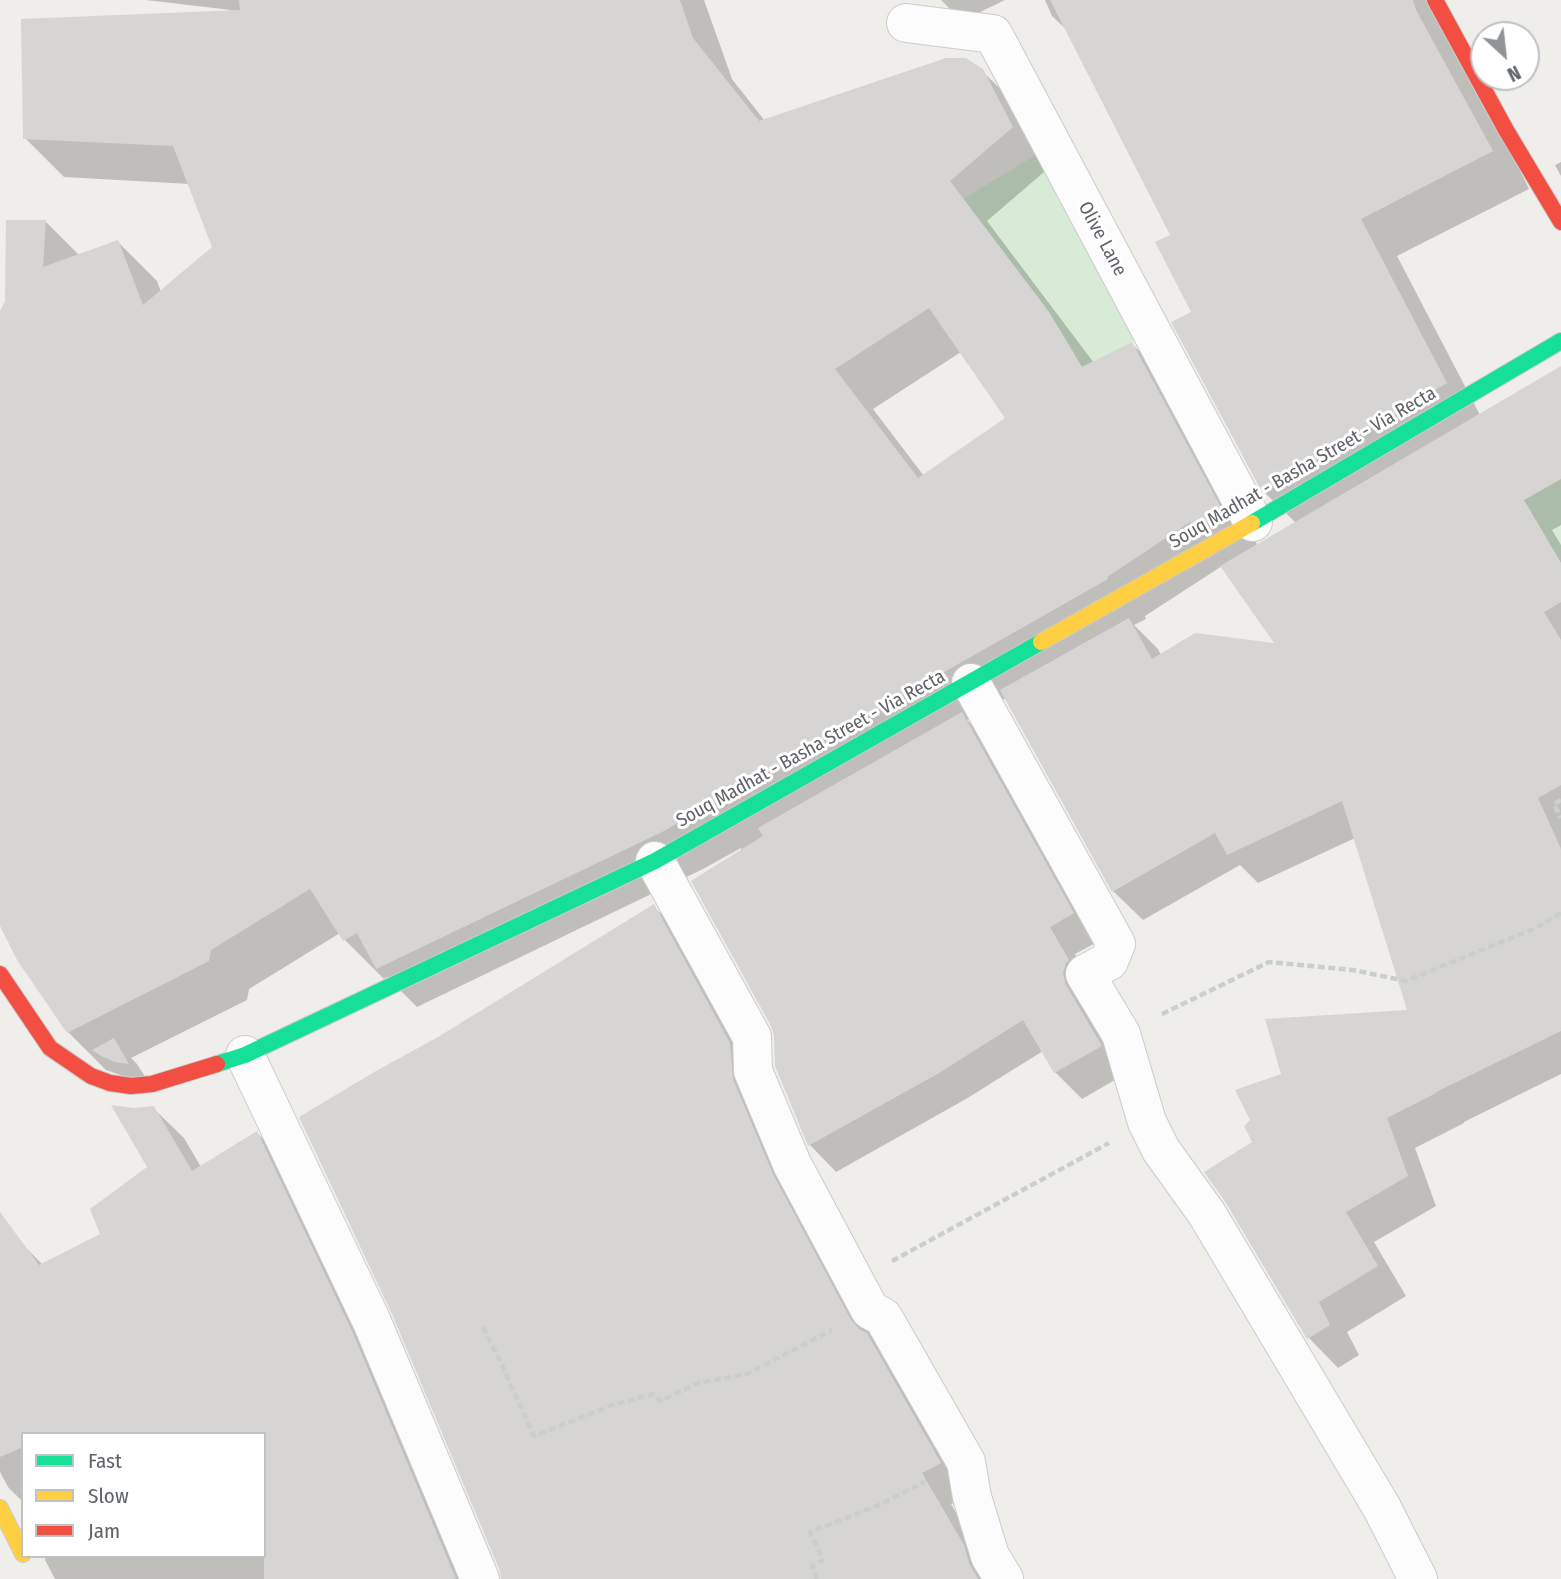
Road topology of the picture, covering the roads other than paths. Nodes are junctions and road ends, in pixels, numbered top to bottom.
1 (1435, 0) edge
2 (906, 23) dead end
3 (1561, 222) edge
4 (1561, 341) edge
5 (1253, 522) junction
6 (971, 683) junction
7 (655, 861) junction
8 (0, 974) edge
9 (245, 1055) junction
10 (0, 1508) edge
11 (21, 1551) edge
12 (480, 1579) edge
13 (1004, 1579) edge
14 (1418, 1579) edge

1 - 3 street
2 - 5 street, Olive Lane
4 - 5 street, Souq Madhat - Basha Street - Via Recta
5 - 6 street, Souq Madhat - Basha Street - Via Recta
6 - 7 street, Souq Madhat - Basha Street - Via Recta
6 - 14 street
7 - 9 street, Souq Madhat - Basha Street - Via Recta
7 - 13 street
8 - 9 street, Souq Madhat - Basha Street - Via Recta
9 - 12 street
10 - 11 street

